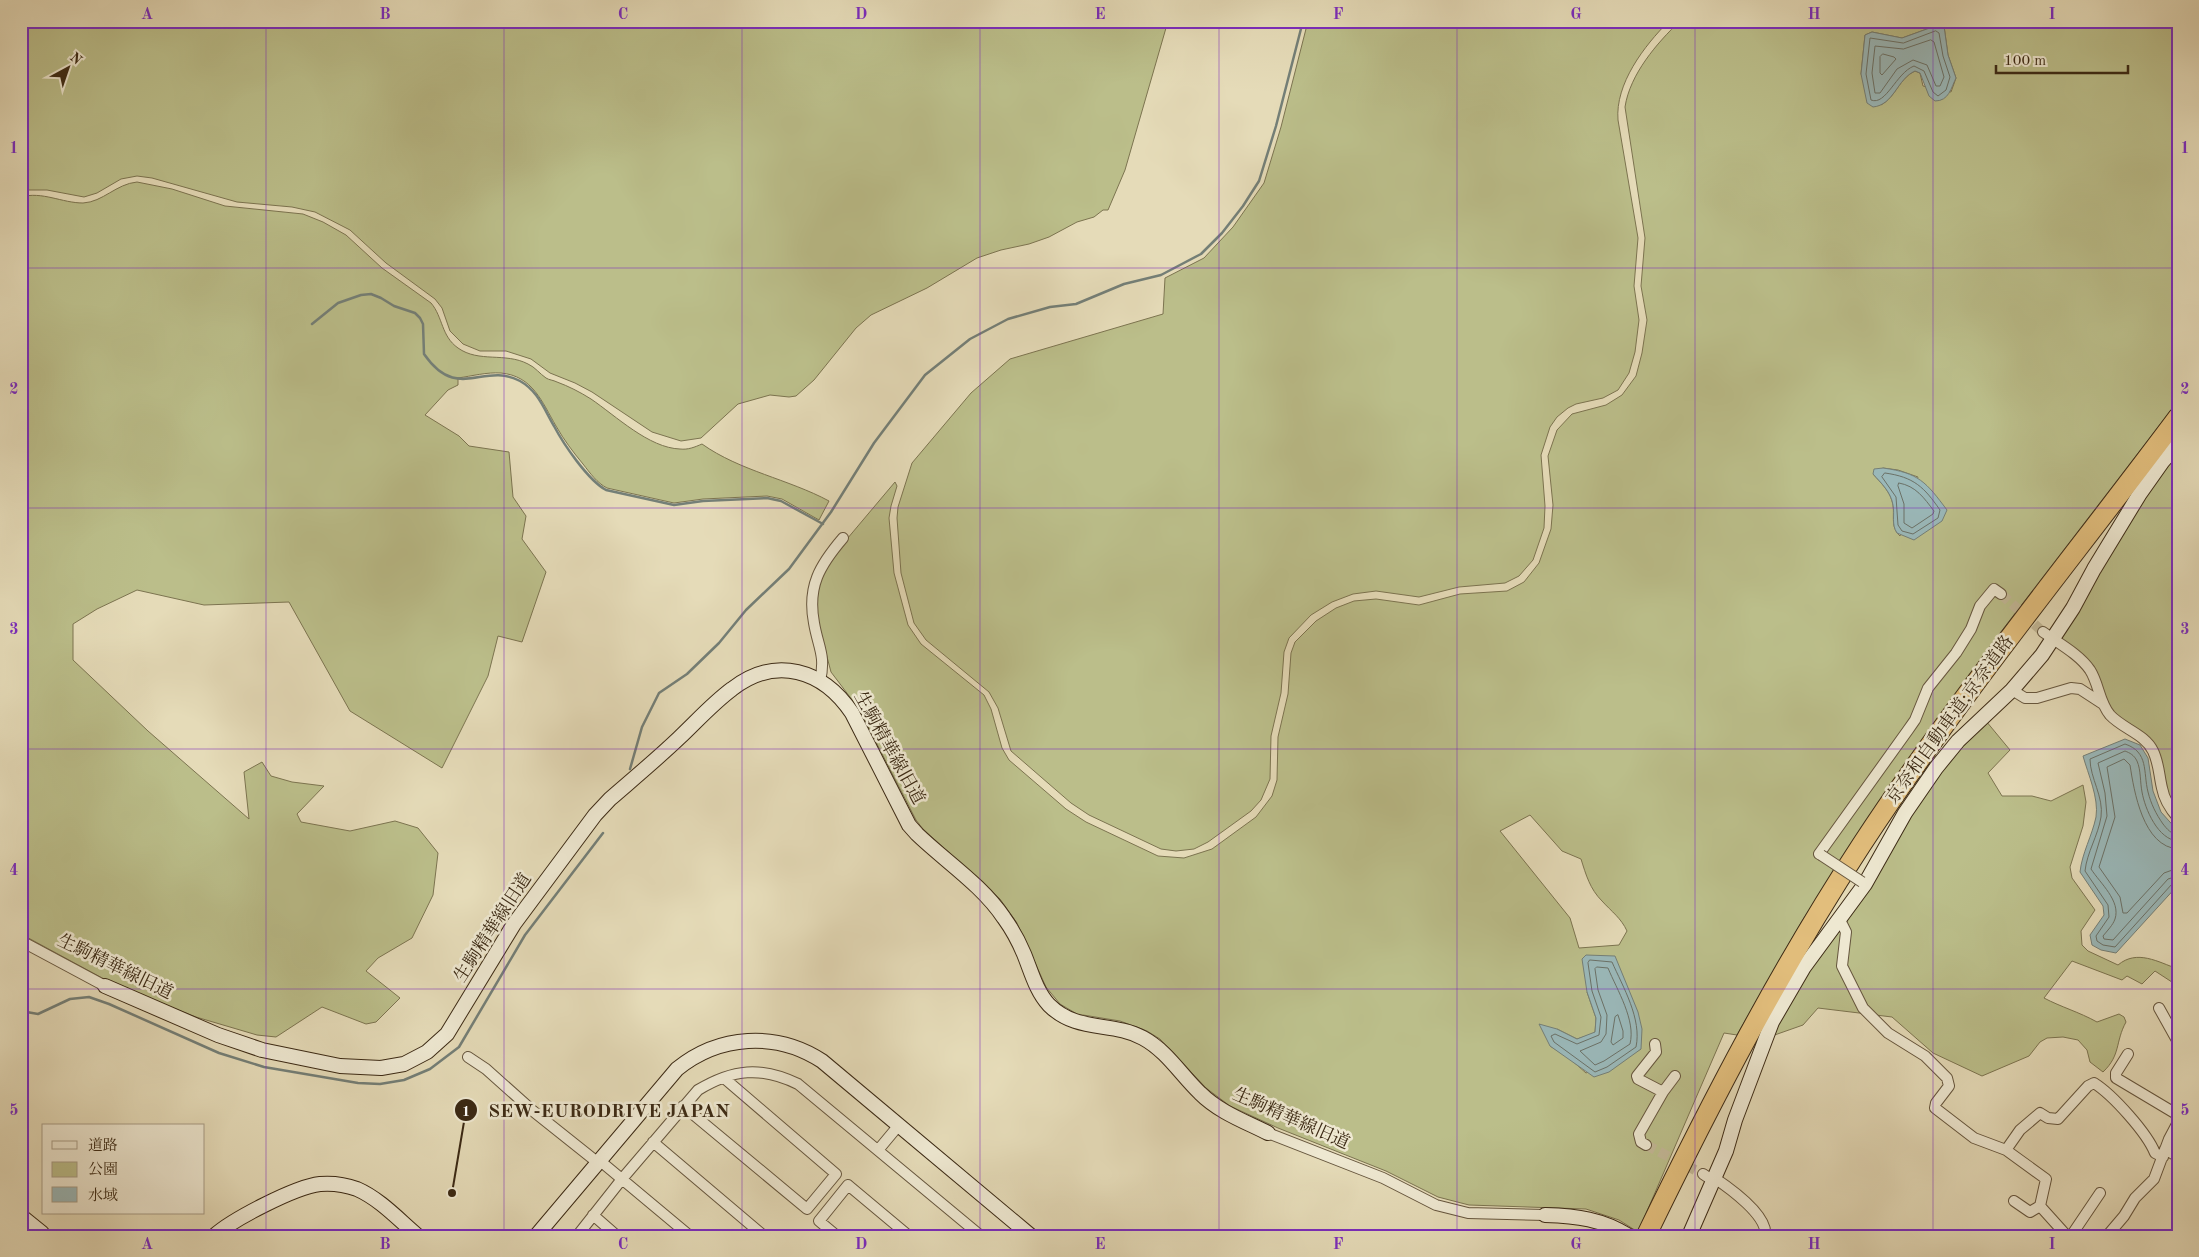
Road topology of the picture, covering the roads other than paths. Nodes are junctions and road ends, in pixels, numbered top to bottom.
1 (2178, 417) edge
2 (2178, 426) edge
3 (2178, 444) edge
4 (843, 538) dead end
5 (2001, 594) dead end
6 (2048, 635) junction
7 (820, 680) junction
8 (2012, 690) junction
9 (2103, 704) junction
10 (2178, 818) edge
11 (1864, 883) junction
12 (1840, 920) junction
13 (21, 941) edge
14 (105, 986) joint
15 (2159, 1008) dead end
16 (1746, 1039) junction
17 (2178, 1042) edge
18 (1655, 1044) dead end
19 (2128, 1054) dead end
20 (468, 1057) dead end
21 (1675, 1076) dead end
22 (724, 1078) junction
23 (1663, 1092) junction
24 (683, 1106) junction
25 (2178, 1115) edge
26 (2178, 1122) edge
27 (899, 1125) junction
28 (1268, 1133) joint
29 (653, 1142) junction
30 (1646, 1145) dead end
31 (879, 1149) junction
32 (2006, 1150) junction
33 (2164, 1153) junction
34 (2178, 1157) edge
35 (598, 1161) junction
36 (1710, 1177) junction
37 (622, 1179) junction
38 (2100, 1193) dead end
39 (2014, 1201) dead end
40 (2040, 1206) junction
41 (593, 1215) junction
42 (1545, 1215) joint
43 (21, 1216) edge
44 (42, 1235) edge
45 (1640, 1235) edge
46 (214, 1236) edge
47 (418, 1236) edge
48 (536, 1236) edge
49 (577, 1236) edge
50 (617, 1236) edge
51 (690, 1236) edge
52 (764, 1236) edge
53 (837, 1236) edge
54 (908, 1236) edge
55 (981, 1236) edge
56 (1031, 1236) edge
57 (1689, 1236) edge
58 (1765, 1236) edge
59 (2069, 1236) edge
60 (2107, 1236) edge

1 - 16 highway, 京奈和自動車道;京奈道路
2 - 16 highway, 京奈和自動車道;京奈道路
3 - 6 street
4 - 7 street
5 - 11 street, bridge
6 - 8 street
6 - 9 street
7 - 14 street, 生駒精華線旧道
7 - 28 street, 生駒精華線旧道
8 - 9 street
8 - 11 street
9 - 10 street
11 - 12 street
12 - 32 street
12 - 36 street
13 - 14 street, 生駒精華線旧道
15 - 17 street
16 - 45 highway, 京奈和自動車道;京奈道路
18 - 23 street
19 - 25 street
20 - 35 street
21 - 23 street
22 - 24 street
22 - 24 street
22 - 31 street
23 - 30 street
24 - 29 street
26 - 33 street
27 - 31 street
27 - 35 street
27 - 56 street
28 - 42 street, 生駒精華線旧道
29 - 37 street
29 - 52 street
31 - 55 street
32 - 33 street
32 - 40 street
33 - 34 street
33 - 60 street
35 - 37 street
35 - 48 street
36 - 57 street
36 - 58 street
37 - 41 street
37 - 51 street
38 - 59 street
39 - 40 street
40 - 59 street
41 - 49 street
41 - 50 street
42 - 45 street, 生駒精華線旧道
43 - 44 street
46 - 47 street
53 - 54 street

